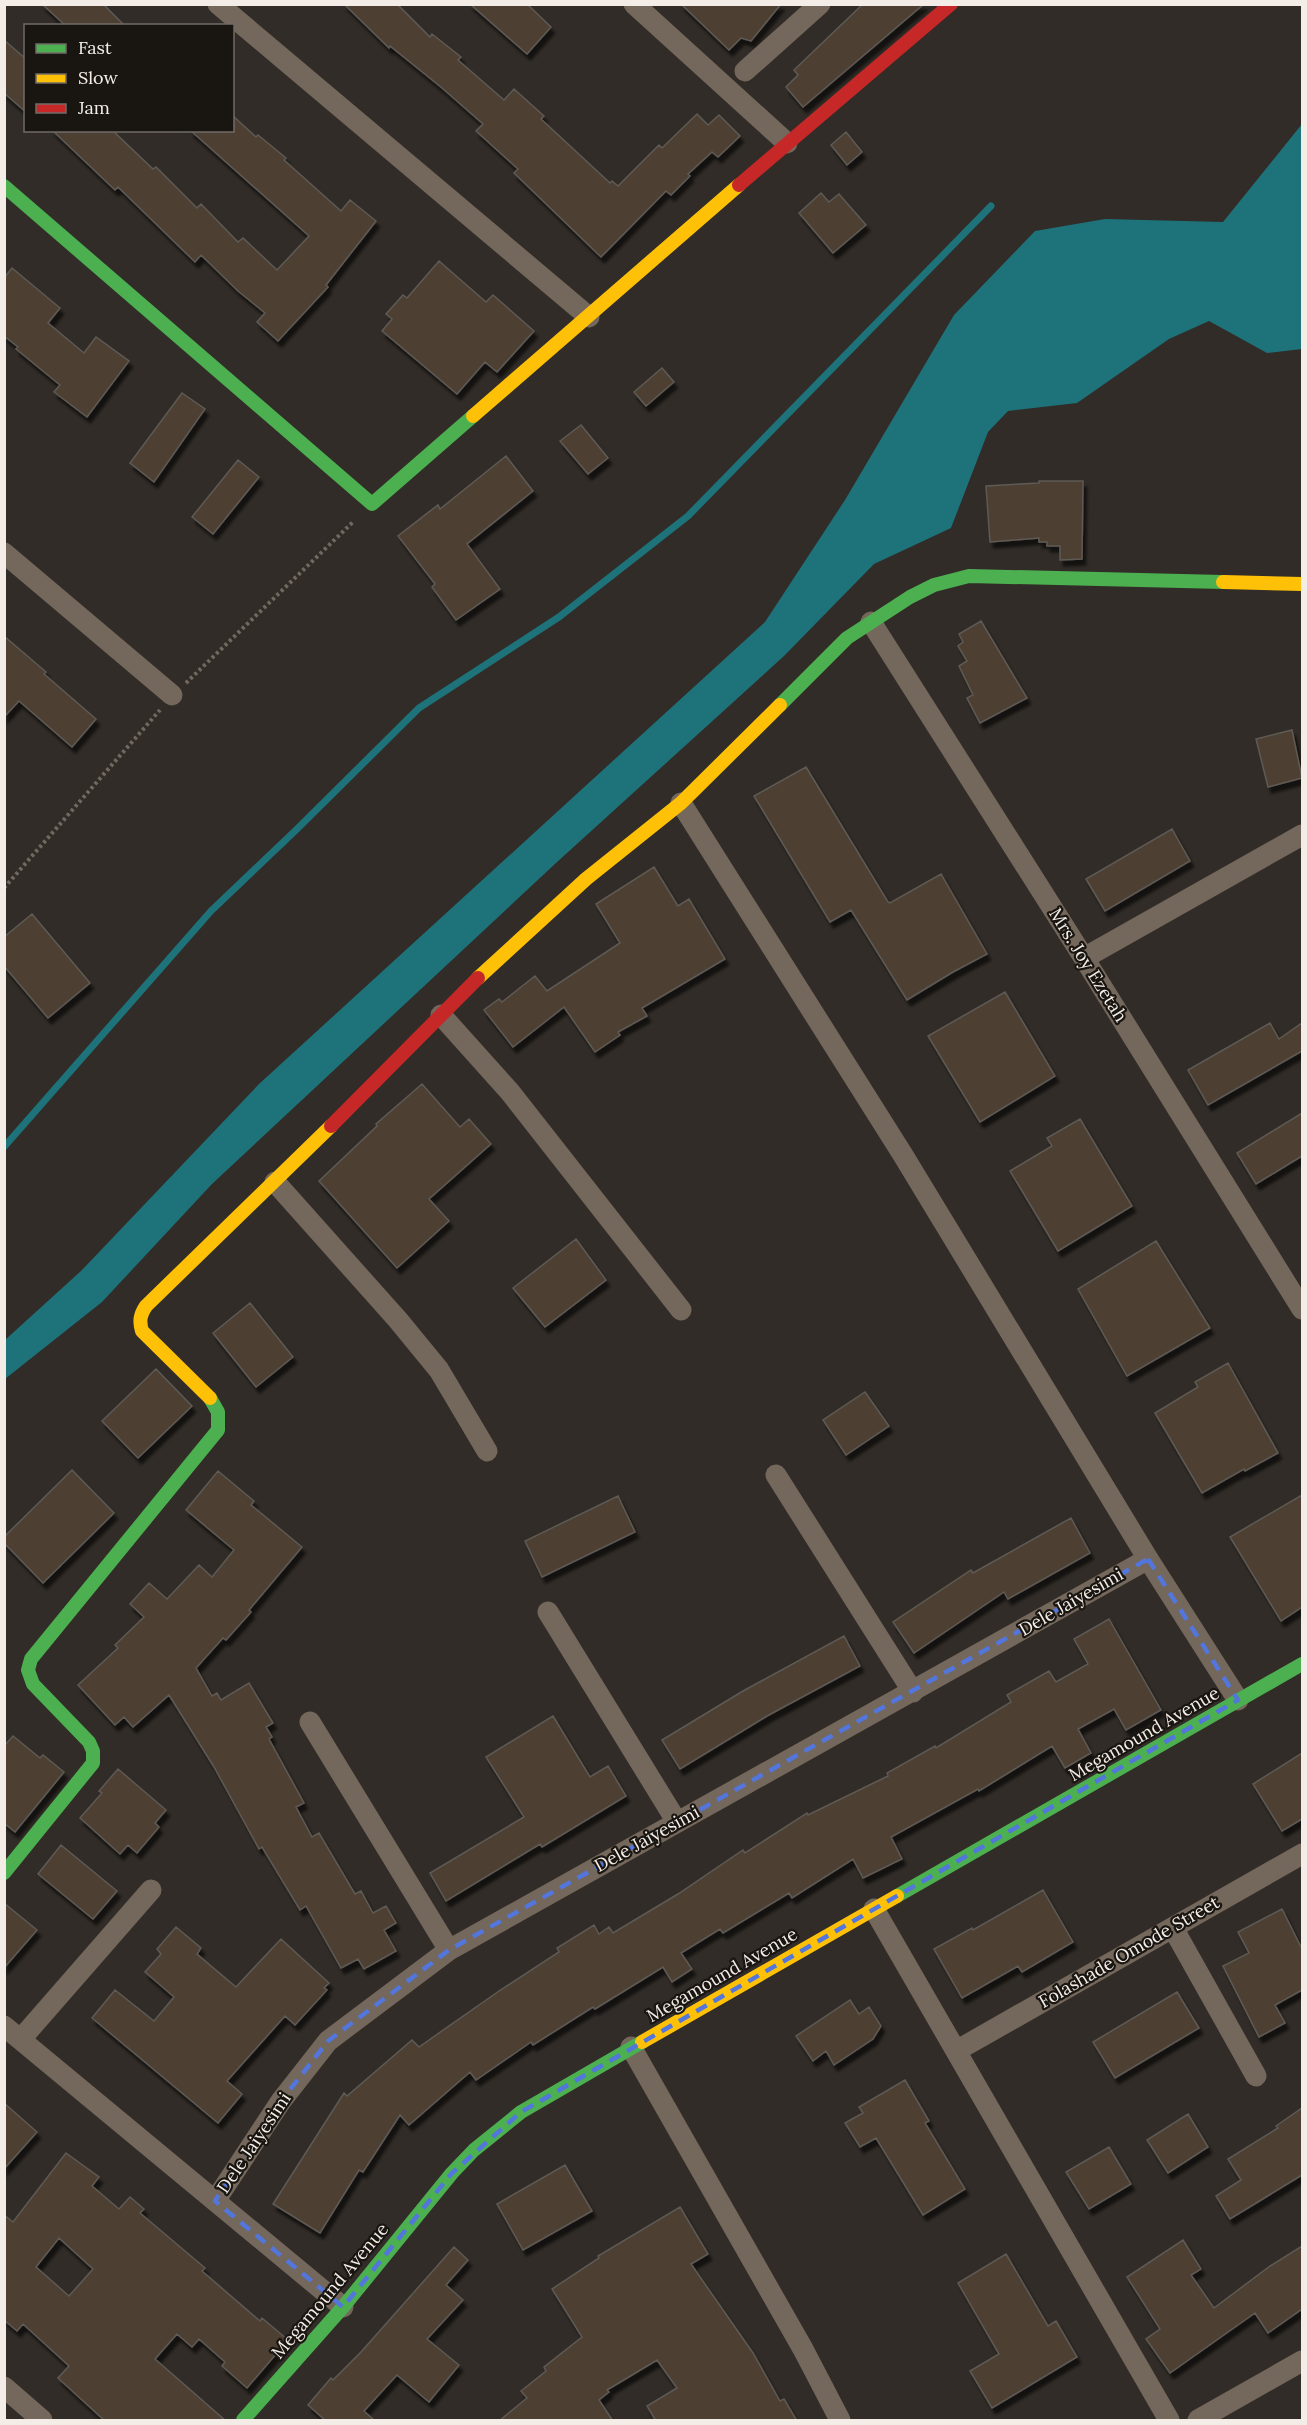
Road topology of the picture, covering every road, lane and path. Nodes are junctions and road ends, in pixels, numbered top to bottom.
1 (218, 4) edge
2 (634, 4) edge
3 (820, 4) edge
4 (951, 4) edge
5 (745, 71) dead end
6 (787, 143) junction
7 (4, 186) edge
8 (588, 316) junction
9 (4, 553) edge
10 (1302, 584) edge
11 (871, 622) junction
12 (172, 695) dead end
13 (681, 803) junction
14 (1302, 835) edge
15 (1084, 958) junction
16 (441, 1015) junction
17 (275, 1182) junction
18 (1302, 1309) edge
19 (681, 1310) dead end
20 (487, 1451) dead end
21 (776, 1475) dead end
22 (1148, 1559) junction
23 (548, 1612) dead end
24 (1302, 1664) edge
25 (913, 1692) junction
26 (1238, 1700) junction
27 (310, 1722) dead end
28 (677, 1822) junction
29 (1302, 1854) edge
30 (4, 1873) edge
31 (151, 1890) dead end
32 (874, 1909) junction
33 (1173, 1928) junction
34 (449, 1950) junction
35 (4, 2026) edge
36 (21, 2039) junction
37 (631, 2047) junction
38 (956, 2051) junction
39 (1256, 2076) dead end
40 (215, 2201) junction
41 (343, 2307) junction
42 (1302, 2361) edge
43 (4, 2387) edge
44 (42, 2421) edge
45 (243, 2421) edge
46 (840, 2421) edge
47 (1169, 2421) edge
48 (1198, 2421) edge

1 - 8 street
2 - 6 street
3 - 5 street
4 - 6 street
6 - 8 street
7 - 8 street
9 - 12 street
10 - 11 street
11 - 13 street
11 - 15 street, Mrs. Joy Ezetah
13 - 16 street
13 - 22 street
14 - 15 street
15 - 18 street, Mrs. Joy Ezetah
16 - 17 street
16 - 19 street
17 - 20 street
17 - 30 street
21 - 25 street
22 - 25 street, Dele Jaiyesimi
22 - 26 street
23 - 28 street
24 - 26 street, Megamound Avenue
25 - 28 street, Dele Jaiyesimi
26 - 32 street, Megamound Avenue
27 - 34 street
28 - 34 street, Dele Jaiyesimi
29 - 33 street, Folashade Omode Street
31 - 36 street
32 - 37 street, Megamound Avenue
32 - 38 street
33 - 38 street, Folashade Omode Street
33 - 39 street
34 - 40 street, Dele Jaiyesimi
35 - 36 street
36 - 40 street
37 - 41 street, Megamound Avenue
37 - 46 street
38 - 47 street
40 - 41 street
41 - 45 street, Megamound Avenue
42 - 48 street
43 - 44 street

